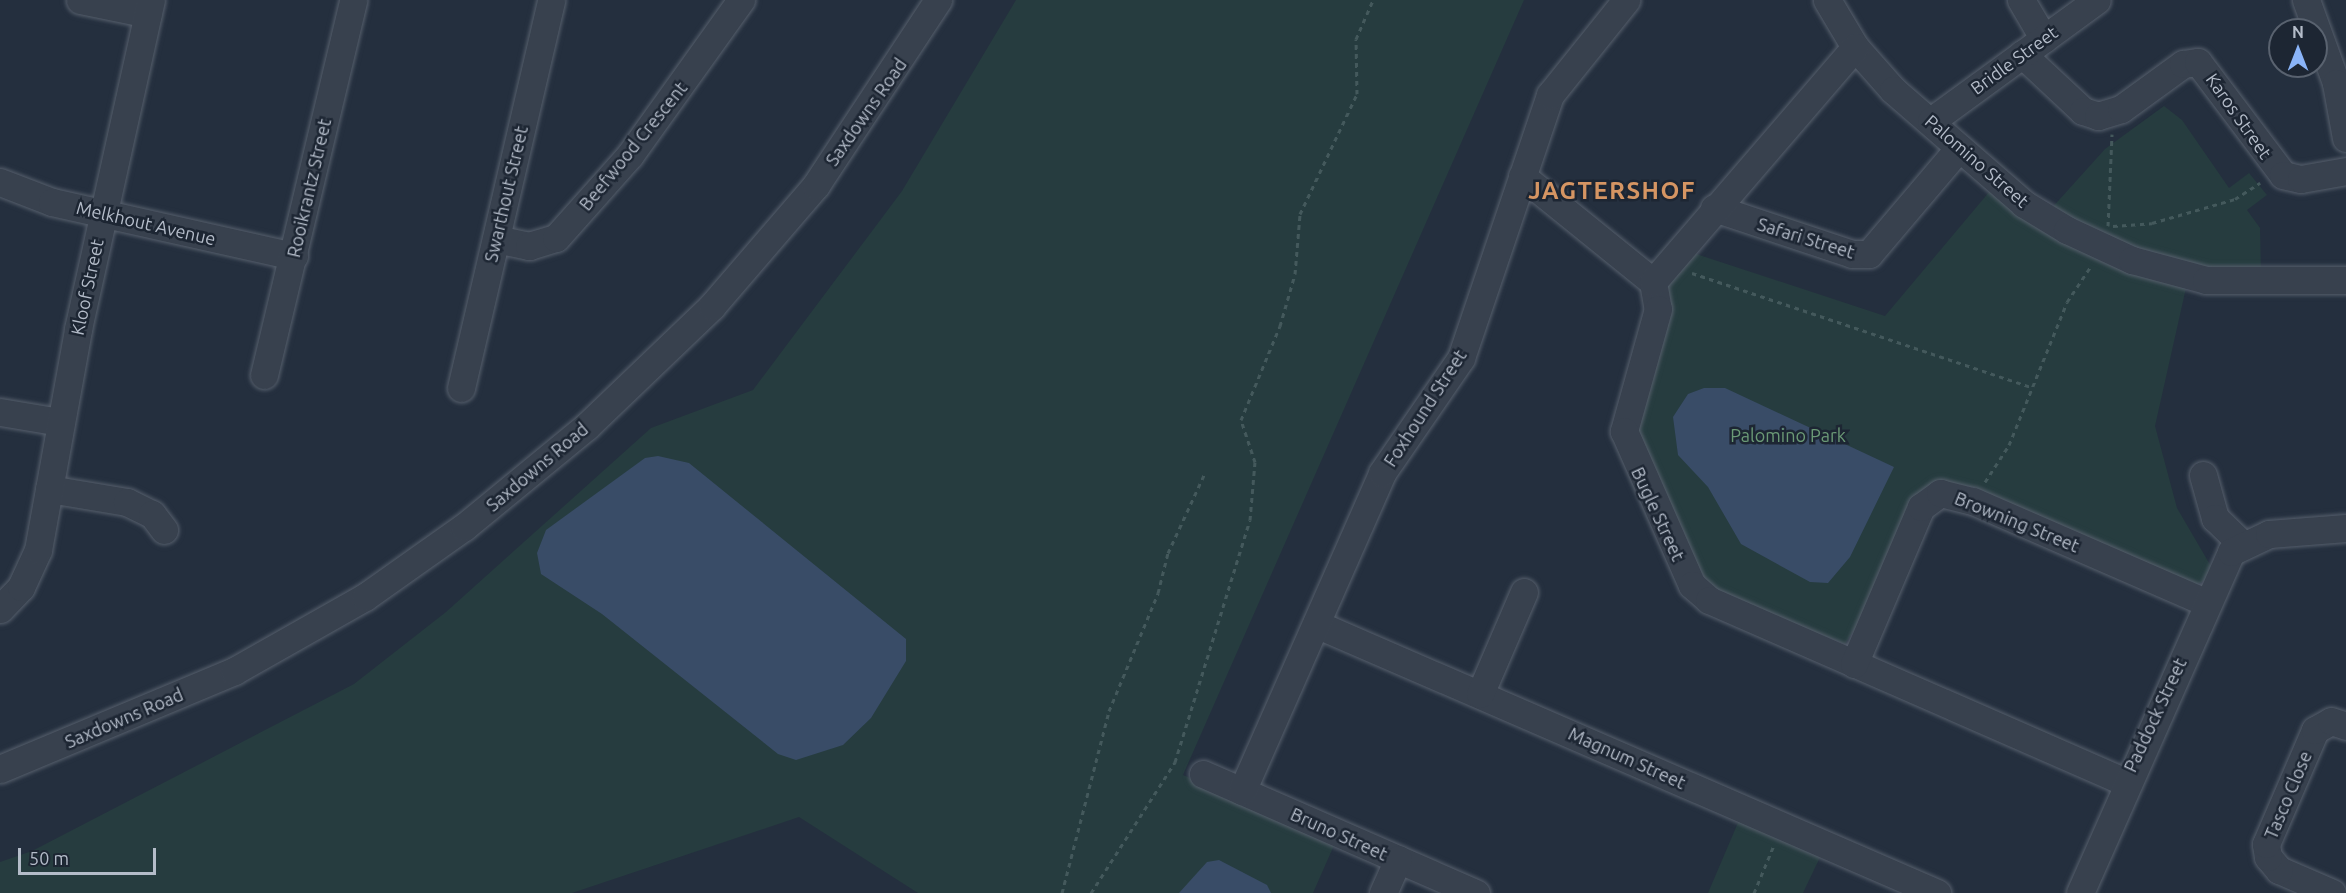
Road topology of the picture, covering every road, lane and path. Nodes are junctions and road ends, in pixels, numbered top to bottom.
1 (80, 0) edge
2 (352, 0) edge
3 (551, 0) edge
4 (741, 0) edge
5 (939, 0) edge
6 (1373, 0) edge
7 (1626, 0) edge
8 (1827, 0) edge
9 (2021, 0) edge
10 (2097, 0) edge
11 (2309, 1) edge
12 (149, 7) edge
13 (1855, 47) junction
14 (2033, 47) junction
15 (2341, 82) edge
16 (2108, 115) junction
17 (1931, 121) junction
18 (2346, 138) edge
19 (1959, 148) junction
20 (2277, 170) junction
21 (2346, 171) edge
22 (1522, 176) junction
23 (0, 182) edge
24 (1714, 208) junction
25 (103, 213) junction
26 (2108, 226) junction
27 (2105, 236) dead end
28 (496, 239) junction
29 (294, 256) junction
30 (2095, 256) dead end
31 (1661, 273) junction
32 (2346, 280) edge
33 (264, 375) dead end
34 (2031, 387) junction
35 (461, 388) dead end
36 (0, 412) edge
37 (60, 422) junction
38 (1204, 476) dead end
39 (2203, 476) dead end
40 (49, 489) junction
41 (1973, 501) junction
42 (2346, 528) edge
43 (164, 530) dead end
44 (2241, 543) junction
45 (1524, 592) dead end
46 (2205, 602) junction
47 (0, 609) edge
48 (1316, 624) junction
49 (1854, 664) junction
50 (1480, 694) junction
51 (2346, 726) edge
52 (0, 769) edge
53 (1203, 774) dead end
54 (2125, 782) junction
55 (1242, 791) junction
56 (1778, 835) dead end
57 (1398, 859) junction
58 (1062, 893) edge
59 (1090, 893) edge
60 (1383, 893) edge
61 (1476, 893) edge
62 (1754, 893) edge
63 (1937, 893) edge
64 (2080, 893) edge
65 (2332, 893) edge

1 - 12 street
2 - 29 street, Rooikrantz Street
3 - 28 street, Swarthout Street
4 - 28 street, Beefwood Crescent
5 - 52 street, Saxdowns Road
6 - 59 path
7 - 22 street, Foxhound Street
8 - 13 street, Palomino Street
9 - 14 street
10 - 14 street, Bridle Street
11 - 15 street
12 - 25 street, Kloof Street
13 - 17 street, Palomino Street
13 - 24 street
14 - 16 street
14 - 17 street, Bridle Street
15 - 18 street
16 - 20 street, Karos Street
16 - 26 path
17 - 19 street, Palomino Street
19 - 24 street, Safari Street
19 - 32 street, Palomino Street
20 - 21 street, Karos Street
20 - 26 path
22 - 31 street
22 - 48 street, Foxhound Street
23 - 25 street, Melkhout Avenue
24 - 31 street
25 - 29 street, Melkhout Avenue
25 - 37 street, Kloof Street
26 - 27 path
28 - 35 street, Swarthout Street
29 - 33 street, Rooikrantz Street
30 - 34 path
31 - 34 path
31 - 49 street, Bugle Street
34 - 41 path
36 - 37 street
37 - 40 street, Kloof Street
38 - 58 path
39 - 44 street
40 - 43 street
40 - 47 street, Kloof Street
41 - 46 street, Browning Street
41 - 49 street, Browning Street
42 - 44 street
44 - 46 street, Paddock Street
45 - 50 street
46 - 54 street, Paddock Street
48 - 50 street, Magnum Street
48 - 55 street, Foxhound Street
49 - 54 street, Bugle Street
50 - 63 street, Magnum Street
51 - 65 street, Tasco Close
53 - 55 street, Bruno Street
54 - 64 street, Paddock Street
55 - 57 street, Bruno Street
56 - 62 path
57 - 60 street
57 - 61 street, Bruno Street

